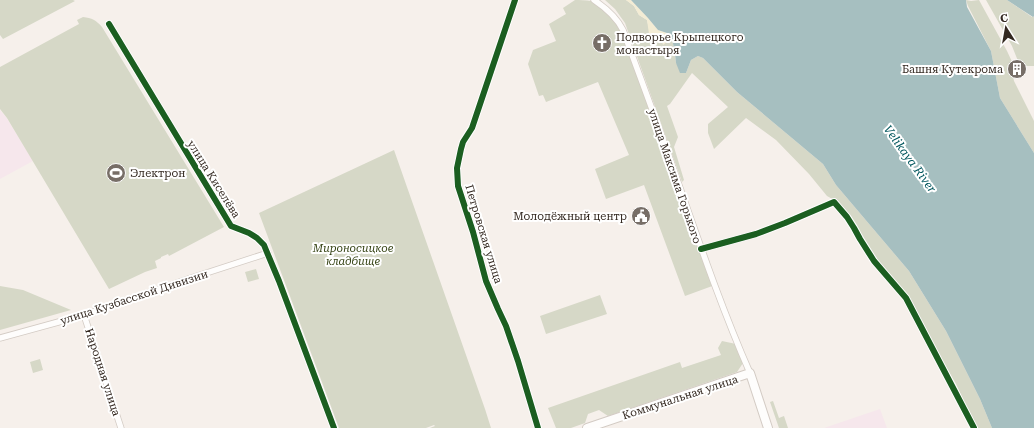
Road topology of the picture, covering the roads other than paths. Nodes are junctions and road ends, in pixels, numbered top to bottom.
1 (515, 0) edge
2 (594, 0) edge
3 (109, 24) dead end
4 (701, 249) junction
5 (268, 253) junction
6 (84, 315) junction
7 (0, 338) edge
8 (750, 374) junction
9 (121, 428) edge
10 (334, 428) edge
11 (538, 428) edge
12 (587, 428) edge
13 (768, 428) edge
14 (974, 428) edge

1 - 11 street, Петровская улица
2 - 4 street, улица Максима Горького
3 - 5 street, улица Киселёва
4 - 8 street, улица Максима Горького
4 - 14 street
5 - 6 street, улица Кузбасской Дивизии
5 - 10 street, улица Киселёва
6 - 7 street, улица Кузбасской Дивизии
6 - 9 street, Народная улица
8 - 12 main road, Коммунальная улица
8 - 13 main road, улица Максима Горького

